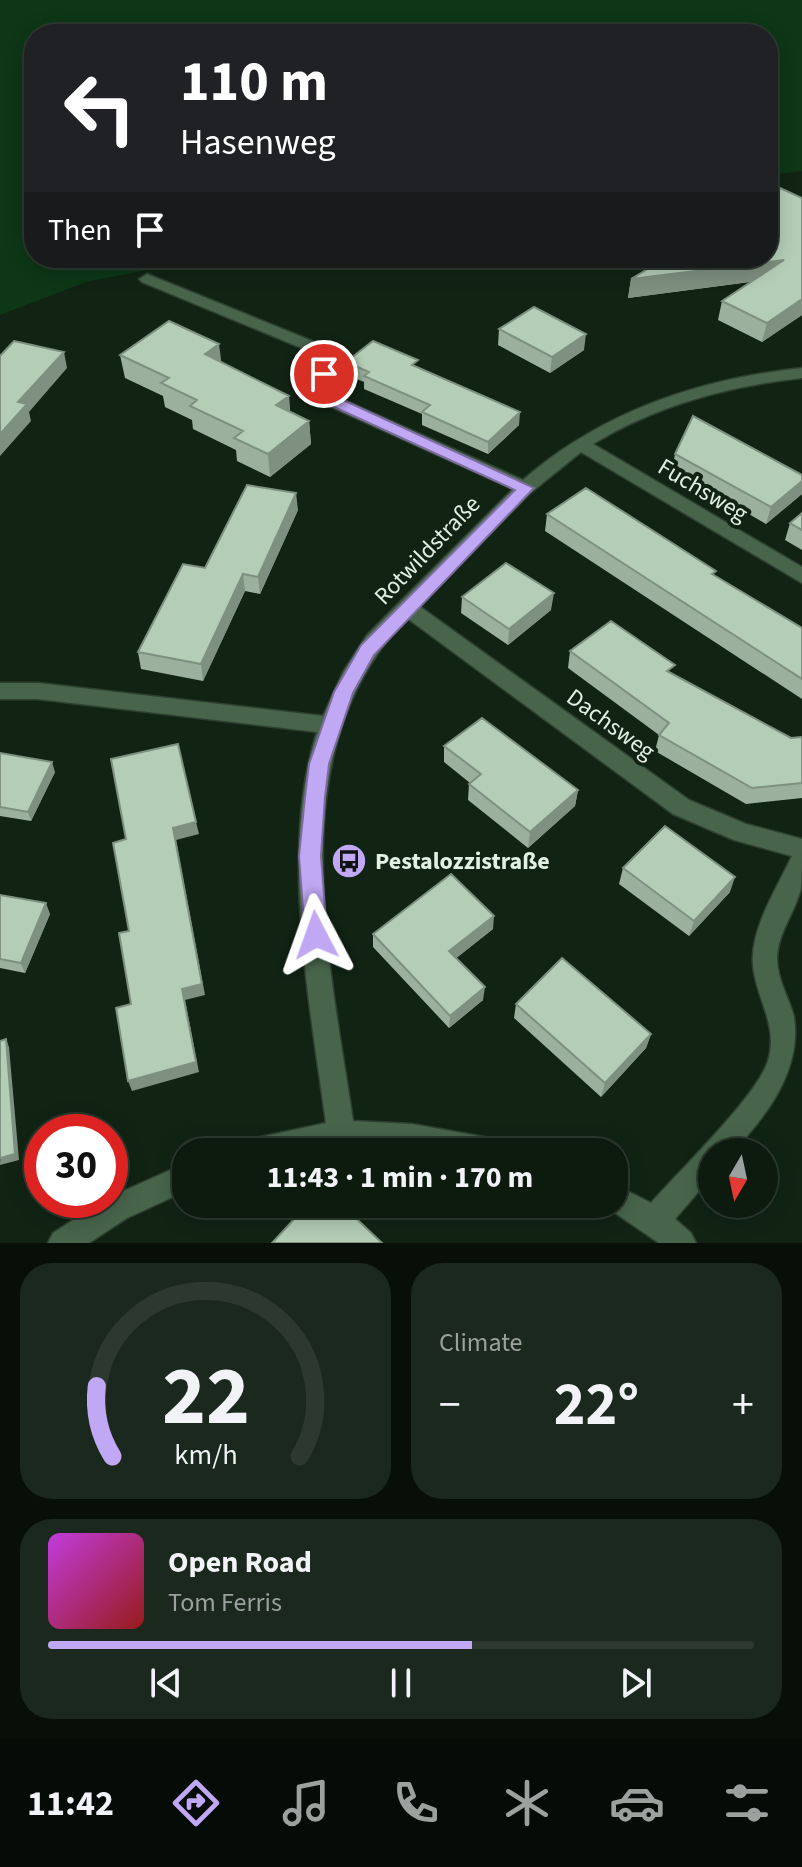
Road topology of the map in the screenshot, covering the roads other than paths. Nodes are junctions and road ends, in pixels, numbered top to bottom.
1 (147, 279) dead end
2 (802, 373) edge
3 (580, 444) junction
4 (526, 488) junction
5 (802, 576) edge
6 (406, 607) junction
7 (0, 691) edge
8 (331, 725) junction
9 (802, 849) edge
10 (802, 861) edge
11 (341, 1134) junction
12 (322, 1138) edge
13 (412, 1138) edge
14 (726, 1138) edge
15 (698, 1171) edge
16 (172, 1183) edge
17 (628, 1206) edge
18 (655, 1220) junction
19 (63, 1243) edge
20 (681, 1243) edge

1 - 4 street
2 - 3 street, Rotwildstraße
3 - 4 street, Rotwildstraße
3 - 5 street, Fuchsweg
4 - 6 street, Rotwildstraße
6 - 8 street, Rotwildstraße
6 - 9 street, Dachsweg
7 - 8 street
8 - 11 street, Rotwildstraße
10 - 14 street
11 - 12 street
11 - 13 street
15 - 18 street
16 - 19 street
17 - 18 street
18 - 20 street

